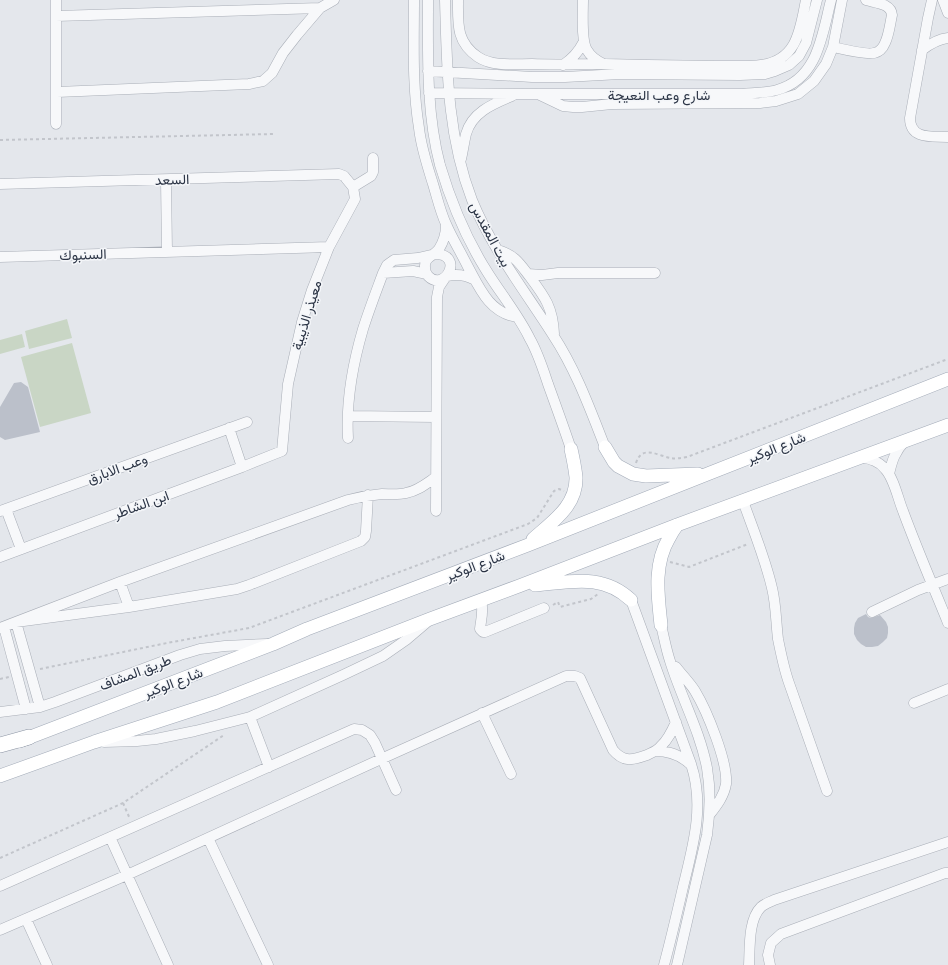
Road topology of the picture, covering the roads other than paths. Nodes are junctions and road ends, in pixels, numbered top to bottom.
1 (56, 0) edge
2 (334, 0) edge
3 (414, 0) edge
4 (428, 0) edge
5 (445, 0) edge
6 (458, 0) edge
7 (583, 0) edge
8 (806, 0) edge
9 (817, 0) edge
10 (831, 0) edge
11 (842, 0) edge
12 (866, 0) edge
13 (932, 0) edge
14 (943, 0) edge
15 (269, 5) edge
16 (320, 8) junction
17 (948, 13) edge
18 (56, 16) junction
19 (948, 38) edge
20 (583, 43) junction
21 (832, 47) junction
22 (922, 50) junction
23 (604, 64) junction
24 (563, 65) junction
25 (428, 72) junction
26 (447, 72) junction
27 (57, 92) junction
28 (429, 93) junction
29 (448, 94) junction
30 (516, 94) junction
31 (538, 94) junction
32 (56, 124) dead end
33 (948, 137) edge
34 (373, 158) dead end
35 (461, 163) junction
36 (444, 179) junction
37 (166, 180) junction
38 (0, 184) edge
39 (353, 187) junction
40 (442, 214) junction
41 (446, 225) junction
42 (329, 247) junction
43 (498, 250) junction
44 (167, 252) junction
45 (433, 255) junction
46 (0, 257) edge
47 (383, 273) junction
48 (558, 273) junction
49 (655, 273) dead end
50 (528, 274) junction
51 (428, 276) junction
52 (446, 277) junction
53 (475, 280) junction
54 (543, 295) junction
55 (437, 297) junction
56 (517, 317) junction
57 (554, 335) junction
58 (948, 379) edge
59 (348, 416) junction
60 (436, 417) junction
61 (247, 422) dead end
62 (945, 425) edge
63 (229, 428) junction
64 (348, 438) dead end
65 (905, 441) junction
66 (605, 447) joint
67 (571, 449) joint
68 (282, 451) joint
69 (861, 457) junction
70 (242, 467) junction
71 (710, 473) junction
72 (890, 474) junction
73 (436, 477) junction
74 (368, 495) junction
75 (743, 501) junction
76 (3, 510) edge
77 (436, 511) dead end
78 (677, 525) junction
79 (528, 545) junction
80 (21, 549) junction
81 (0, 557) edge
82 (948, 579) edge
83 (120, 582) junction
84 (933, 585) junction
85 (519, 586) junction
86 (481, 600) junction
87 (631, 600) joint
88 (128, 607) junction
89 (544, 608) road end
90 (872, 612) dead end
91 (430, 619) junction
92 (16, 622) junction
93 (948, 623) edge
94 (661, 625) joint
95 (2, 627) edge
96 (273, 644) junction
97 (670, 661) junction
98 (948, 689) edge
99 (914, 703) dead end
100 (40, 707) junction
101 (26, 709) junction
102 (0, 712) edge
103 (482, 713) junction
104 (250, 717) junction
105 (676, 722) junction
106 (29, 737) joint
107 (94, 742) junction
108 (702, 746) junction
109 (0, 747) edge
110 (656, 751) junction
111 (686, 752) junction
112 (382, 759) junction
113 (691, 764) junction
114 (269, 767) junction
115 (511, 774) dead end
116 (0, 776) edge
117 (396, 790) dead end
118 (827, 790) dead end
119 (710, 814) junction
120 (110, 837) junction
121 (208, 838) junction
122 (948, 842) edge
123 (948, 874) edge
124 (127, 875) junction
125 (0, 886) edge
126 (26, 919) junction
127 (0, 930) edge
128 (47, 965) edge
129 (168, 965) edge
130 (268, 965) edge
131 (664, 965) edge
132 (677, 965) edge
133 (749, 965) edge
134 (770, 965) edge

1 - 18 street
2 - 16 street
3 - 40 street
4 - 25 street, بيت المقدس
5 - 26 street, بيت المقدس
6 - 24 street, شارع وعب النعيجة
7 - 20 street
8 - 23 street, شارع وعب النعيجة
9 - 26 street, شارع وعب النعيجة
10 - 31 street, شارع وعب النعيجة
11 - 21 street
12 - 21 street
13 - 22 street
14 - 17 street
15 - 16 street
15 - 18 street
16 - 27 street
18 - 27 street
19 - 22 street
20 - 23 street
20 - 24 street
21 - 31 street
22 - 33 street
23 - 24 street, شارع وعب النعيجة
25 - 26 street, شارع وعب النعيجة
25 - 28 street, بيت المقدس
26 - 29 street, بيت المقدس
27 - 32 street
28 - 29 street, شارع وعب النعيجة
28 - 36 street, بيت المقدس
29 - 30 street, شارع وعب النعيجة
29 - 35 street, بيت المقدس
30 - 31 street, شارع وعب النعيجة
30 - 35 street
34 - 39 street
35 - 43 street, بيت المقدس
36 - 40 street
36 - 56 street, بيت المقدس
37 - 38 street, السعد
37 - 39 street, السعد
37 - 44 street
39 - 42 street, معيذر الذيبية
40 - 41 street
41 - 45 street
41 - 53 street
42 - 44 street, السنبوك
42 - 68 street, معيذر الذيبية
43 - 50 street
43 - 57 street, بيت المقدس
44 - 46 street, السنبوك
45 - 47 street
45 - 51 street
45 - 52 street
47 - 51 street
47 - 59 street
48 - 49 street
48 - 50 street
48 - 54 street
50 - 54 street
51 - 52 street
51 - 55 street
52 - 53 street
52 - 55 street
53 - 56 street
54 - 57 street
55 - 60 street
56 - 67 street, بيت المقدس
57 - 66 street, بيت المقدس
58 - 71 main road, شارع الوكير
59 - 60 street
59 - 64 street
60 - 73 street
61 - 63 street, وعب الابارق
62 - 65 main road
63 - 70 street
63 - 76 street, وعب الابارق
65 - 69 main road
65 - 72 street
66 - 71 main road
67 - 79 main road
68 - 70 street, ابن الشاطر
69 - 72 street
69 - 75 main road
70 - 80 street, ابن الشاطر
71 - 79 main road, شارع الوكير
72 - 84 street
73 - 74 street
73 - 77 street
74 - 83 street
74 - 88 street
75 - 78 main road
75 - 118 street
76 - 80 street, وعب الابارق
78 - 85 main road
78 - 94 main road
79 - 96 main road, شارع الوكير
80 - 81 street, ابن الشاطر
82 - 84 street
83 - 88 street
83 - 92 street
84 - 90 street
84 - 93 street
85 - 86 main road
85 - 87 main road
86 - 89 street
86 - 91 main road
87 - 105 street
88 - 92 street
91 - 104 street
91 - 107 main road
92 - 95 street
92 - 100 street
94 - 97 street
95 - 101 street
96 - 100 street, طريق المشاف
96 - 106 main road, شارع الوكير
97 - 108 street
97 - 119 street
98 - 99 street
100 - 101 street, طريق المشاف
101 - 102 street, طريق المشاف
103 - 110 street
103 - 112 street
103 - 115 street
104 - 107 street
104 - 114 street
105 - 110 street
105 - 111 street
106 - 109 highway
107 - 116 main road
108 - 111 street
108 - 119 street
110 - 113 street
111 - 113 street
112 - 114 street
112 - 117 street
112 - 121 street
113 - 131 street
114 - 120 street
119 - 132 street
120 - 124 street
120 - 125 street
121 - 124 street
121 - 130 street
122 - 133 street
123 - 134 street
124 - 126 street
124 - 129 street
126 - 127 street
126 - 128 street

